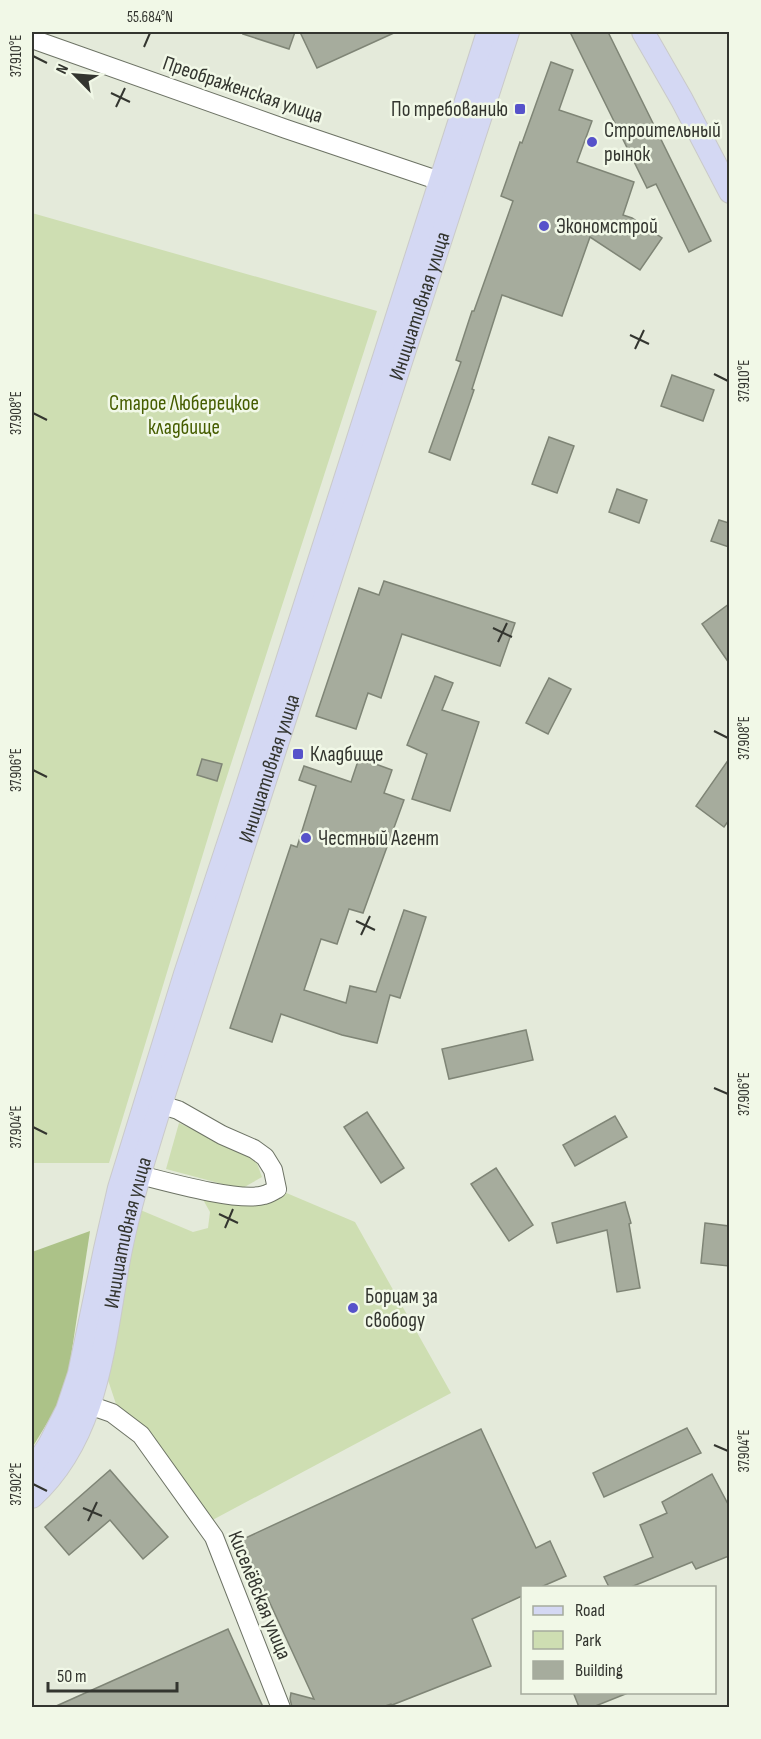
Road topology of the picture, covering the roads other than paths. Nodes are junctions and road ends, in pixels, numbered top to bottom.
1 (488, 32) edge
2 (508, 32) edge
3 (643, 32) edge
4 (32, 39) edge
5 (440, 181) junction
6 (729, 192) edge
7 (154, 1102) junction
8 (132, 1173) junction
9 (89, 1405) junction
10 (32, 1471) edge
11 (32, 1497) edge
12 (281, 1707) edge

1 - 5 main road, Инициативная улица
2 - 7 main road, Инициативная улица
3 - 6 main road
4 - 5 street, Преображенская улица
5 - 7 main road, Инициативная улица
7 - 8 main road, Инициативная улица
7 - 8 street
8 - 9 main road, Инициативная улица
8 - 10 main road, Инициативная улица
9 - 11 main road, Инициативная улица
9 - 12 street, Киселёвская улица

